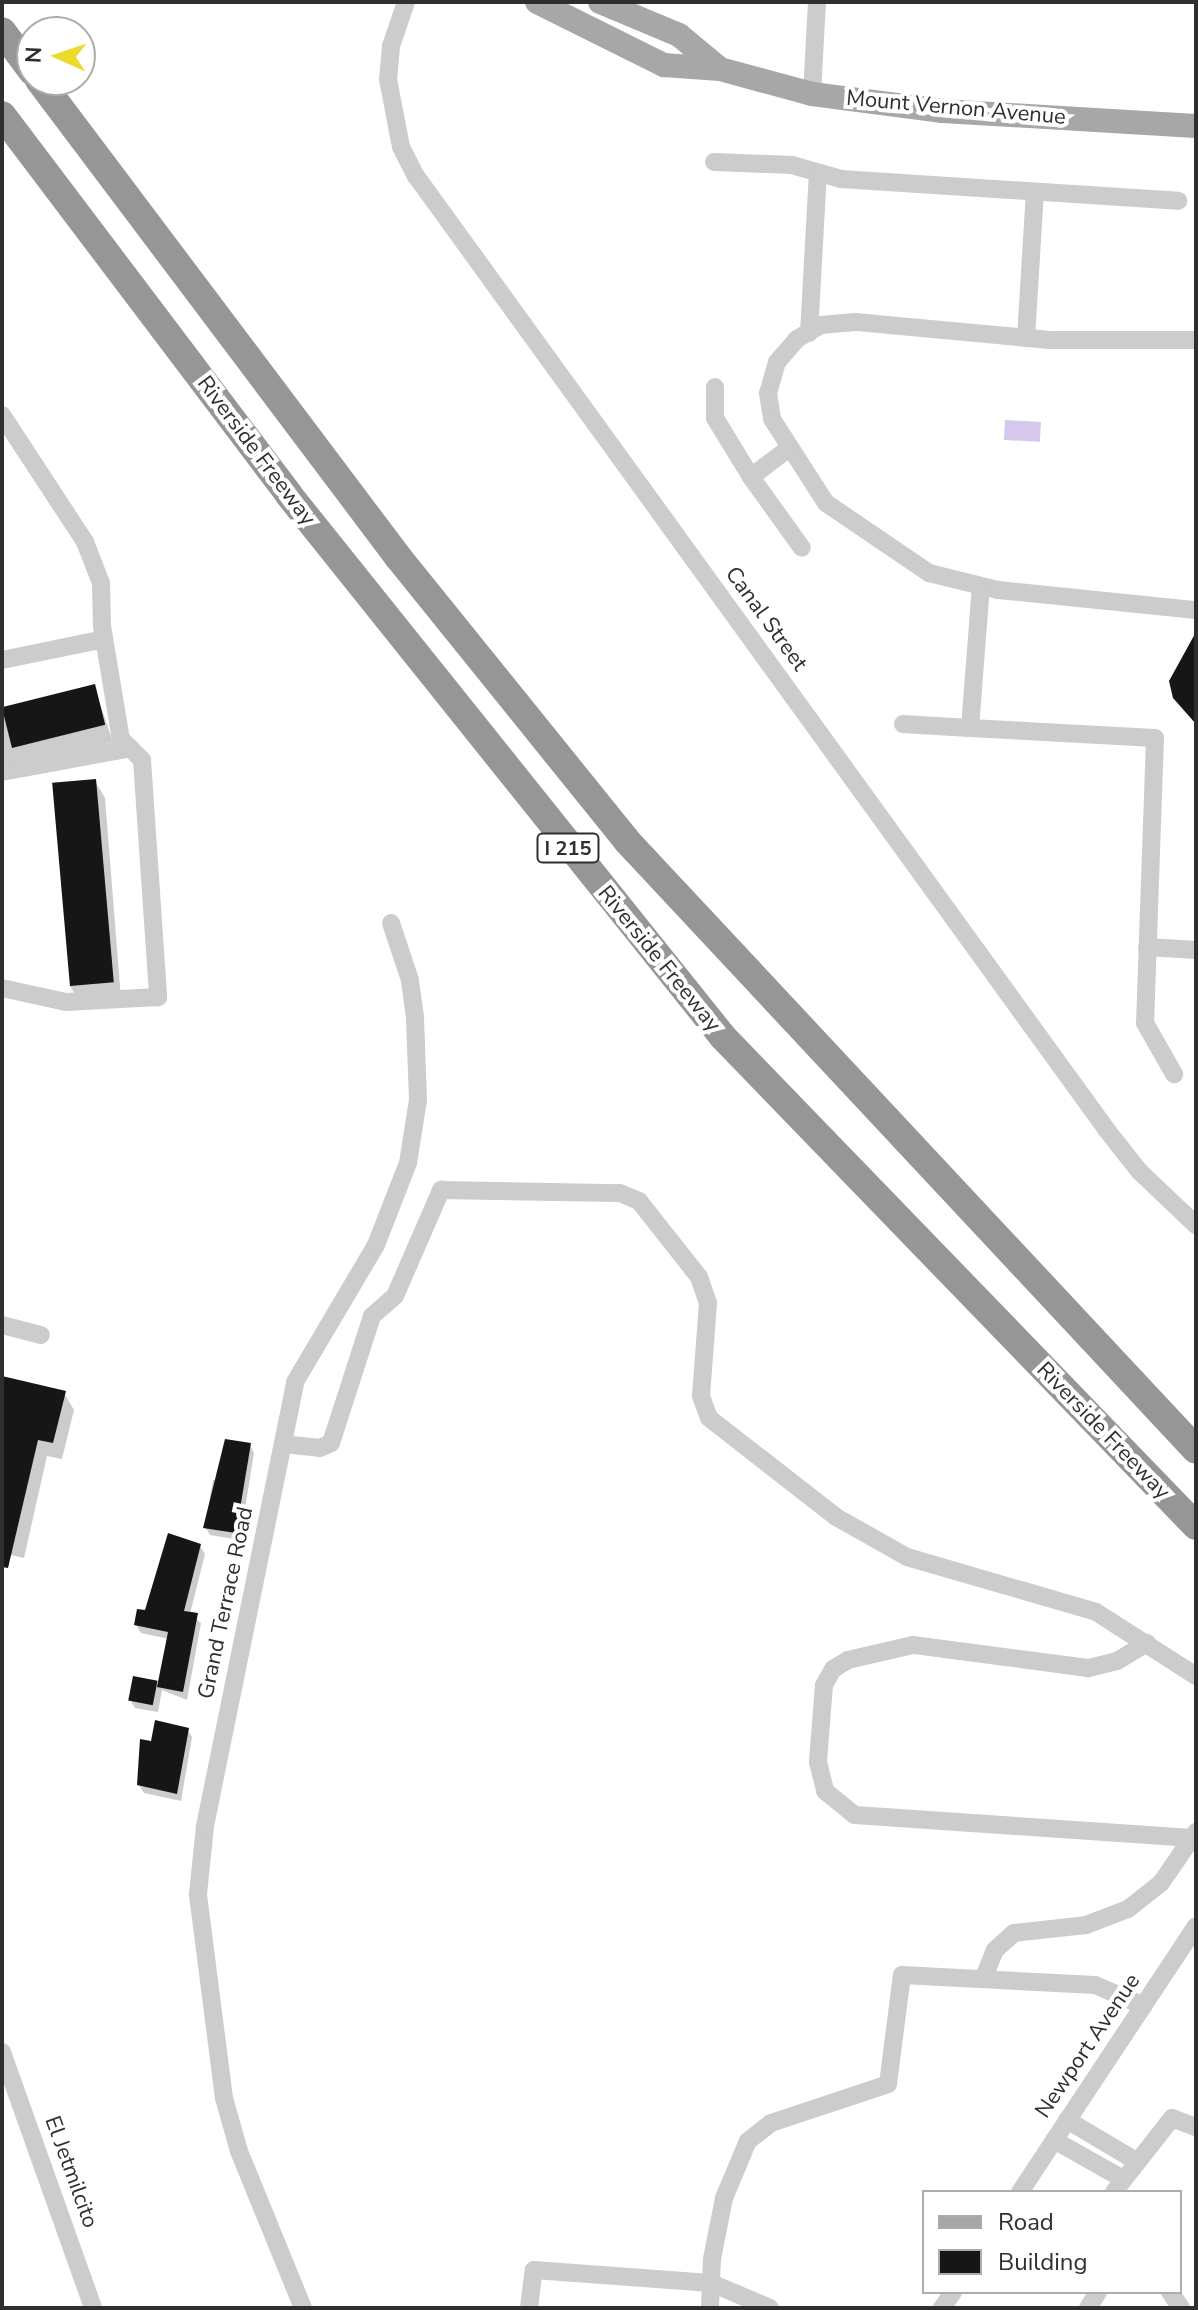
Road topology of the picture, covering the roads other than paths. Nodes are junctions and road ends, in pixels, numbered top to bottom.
1 (406, 2) edge
2 (537, 2) edge
3 (600, 2) edge
4 (817, 2) edge
5 (2, 31) edge
6 (16, 50) edge
7 (720, 69) junction
8 (812, 94) junction
9 (51, 96) edge
10 (2, 115) edge
11 (1196, 126) edge
12 (714, 162) dead end
13 (818, 174) junction
14 (1035, 192) junction
15 (1178, 201) dead end
16 (809, 333) junction
17 (1026, 338) junction
18 (1196, 340) edge
19 (715, 387) dead end
20 (2, 415) edge
21 (789, 448) junction
22 (751, 477) junction
23 (802, 548) dead end
24 (981, 586) junction
25 (1196, 610) edge
26 (104, 639) junction
27 (2, 660) edge
28 (903, 724) dead end
29 (970, 728) junction
30 (131, 748) junction
31 (2, 772) edge
32 (391, 923) dead end
33 (1147, 947) junction
34 (1196, 950) edge
35 (2, 988) edge
36 (1174, 1074) dead end
37 (1196, 1225) edge
38 (2, 1325) edge
39 (41, 1335) dead end
40 (283, 1444) junction
41 (1196, 1450) edge
42 (1196, 1526) edge
43 (1147, 1643) junction
44 (1196, 1676) edge
45 (1194, 1835) edge
46 (1196, 1926) edge
47 (984, 1977) junction
48 (1144, 2006) junction
49 (2, 2052) edge
50 (1067, 2120) junction
51 (1196, 2127) edge
52 (1054, 2140) junction
53 (1136, 2161) junction
54 (1118, 2185) edge
55 (1021, 2190) edge
56 (711, 2283) junction
57 (93, 2308) edge
58 (303, 2308) edge
59 (529, 2308) edge
60 (710, 2308) edge
61 (770, 2308) edge

1 - 37 street, Canal Street
2 - 7 main road, Mount Vernon Avenue
3 - 7 main road, Mount Vernon Avenue
4 - 8 street
5 - 6 highway
7 - 8 main road, Mount Vernon Avenue
8 - 11 main road, Mount Vernon Avenue
9 - 41 highway, I 215
10 - 42 highway, Riverside Freeway / I 215
12 - 13 street
13 - 14 street
13 - 16 street
14 - 15 street
14 - 17 street
16 - 17 street
16 - 21 street
17 - 18 street
19 - 22 street
20 - 26 street
21 - 22 street
21 - 24 street
22 - 23 street
24 - 25 street
24 - 29 street
26 - 27 street
26 - 30 street
28 - 29 street
29 - 33 street
30 - 31 street
30 - 35 street
32 - 40 street, Grand Terrace Road
33 - 34 street
33 - 36 street
38 - 39 street
40 - 43 street
40 - 58 street, Grand Terrace Road
43 - 44 street
43 - 45 street
45 - 47 street
46 - 48 street, Newport Avenue
47 - 48 street
47 - 56 street
48 - 50 street, Newport Avenue
49 - 57 street, El Jetmilcito
50 - 52 street, Newport Avenue
50 - 53 street
51 - 53 street
52 - 54 street
52 - 55 street, Newport Avenue
53 - 54 street
56 - 59 street
56 - 60 street
56 - 61 street

